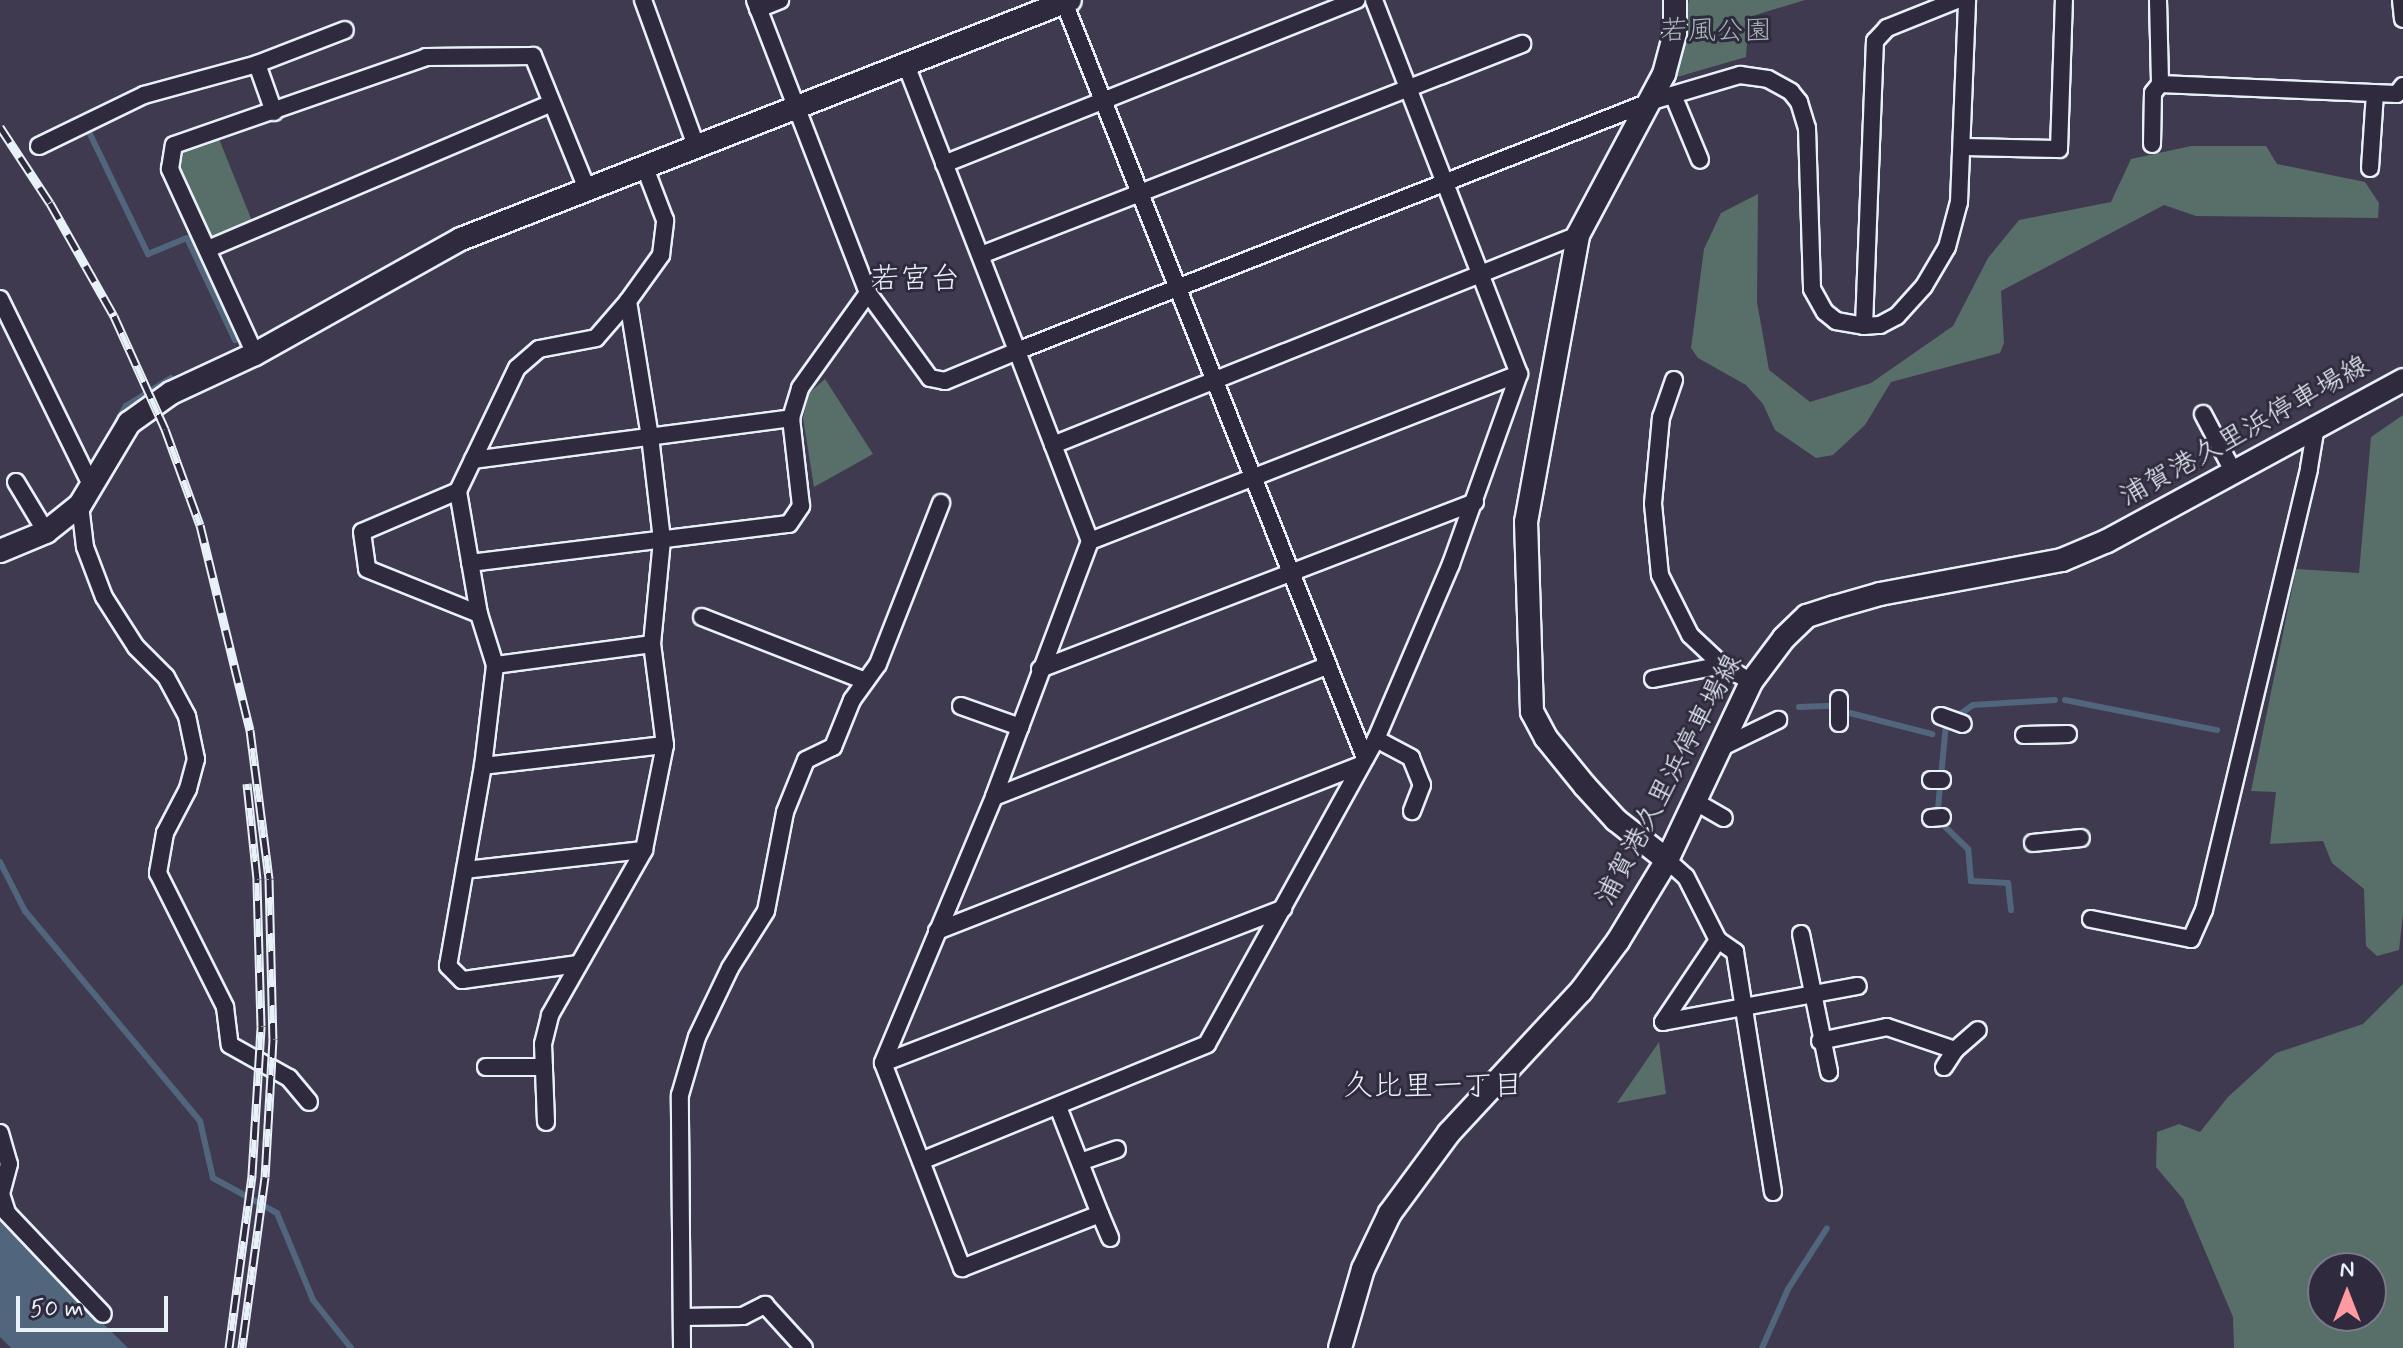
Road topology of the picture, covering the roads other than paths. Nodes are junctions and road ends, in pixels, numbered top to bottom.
1 (643, 0) edge
2 (780, 0) edge
3 (1357, 0) edge
4 (1374, 0) edge
5 (1675, 0) edge
6 (1957, 0) edge
7 (1967, 0) edge
8 (2064, 0) edge
9 (2158, 0) edge
10 (2401, 0) edge
11 (1065, 1) edge
12 (756, 4) edge
13 (2403, 19) edge
14 (345, 30) dead end
15 (1522, 44) dead end
16 (905, 62) junction
17 (257, 64) junction
18 (2160, 84) junction
19 (2403, 86) edge
20 (1407, 88) junction
21 (2375, 93) junction
22 (1662, 98) junction
23 (1101, 103) junction
24 (550, 104) junction
25 (796, 106) junction
26 (274, 112) junction
27 (2152, 144) dead end
28 (39, 146) dead end
29 (696, 146) junction
30 (1962, 147) junction
31 (1700, 160) dead end
32 (944, 164) junction
33 (645, 168) junction
34 (2370, 168) dead end
35 (1447, 182) junction
36 (587, 189) junction
37 (1139, 195) junction
38 (1578, 235) junction
39 (208, 249) junction
40 (981, 255) junction
41 (1483, 275) junction
42 (1175, 289) junction
43 (868, 293) junction
44 (0, 299) edge
45 (628, 301) junction
46 (4, 320) edge
47 (1864, 326) junction
48 (1017, 351) junction
49 (255, 354) junction
50 (1519, 374) junction
51 (1674, 380) dead end
52 (2403, 380) edge
53 (1212, 381) junction
54 (2203, 414) dead end
55 (791, 418) junction
56 (2316, 426) junction
57 (650, 437) junction
58 (1053, 445) junction
59 (473, 460) junction
60 (2233, 471) junction
61 (1250, 477) junction
62 (16, 482) dead end
63 (90, 483) junction
64 (458, 491) junction
65 (1475, 502) junction
66 (941, 503) dead end
67 (80, 505) junction
68 (46, 532) junction
69 (662, 540) junction
70 (10, 541) edge
71 (1090, 541) junction
72 (470, 563) junction
73 (1289, 575) junction
74 (479, 614) junction
75 (702, 617) dead end
76 (652, 644) junction
77 (495, 665) junction
78 (1722, 665) junction
79 (1327, 666) junction
80 (1040, 669) junction
81 (1653, 679) dead end
82 (865, 681) junction
83 (1751, 682) junction
84 (1839, 699) dead end
85 (961, 706) dead end
86 (1778, 720) dead end
87 (1839, 723) dead end
88 (1020, 727) junction
89 (2068, 734) dead end
90 (2024, 735) dead end
91 (1376, 739) junction
92 (665, 745) junction
93 (1718, 749) junction
94 (1363, 762) junction
95 (483, 766) junction
96 (994, 797) junction
97 (1696, 802) junction
98 (1412, 811) dead end
99 (1724, 818) dead end
100 (2081, 838) dead end
101 (2033, 843) dead end
102 (644, 850) junction
103 (1667, 860) junction
104 (465, 870) junction
105 (1283, 909) junction
106 (2091, 919) dead end
107 (937, 931) junction
108 (1801, 934) dead end
109 (1718, 940) junction
110 (578, 964) junction
111 (1858, 986) dead end
112 (1812, 994) junction
113 (1744, 1005) junction
114 (1978, 1030) dead end
115 (1820, 1041) junction
116 (1955, 1050) junction
117 (883, 1063) junction
118 (486, 1067) dead end
119 (544, 1067) junction
120 (1944, 1067) dead end
121 (1829, 1072) dead end
122 (309, 1102) dead end
123 (1058, 1107) junction
124 (546, 1122) dead end
125 (0, 1133) edge
126 (1117, 1149) dead end
127 (921, 1161) junction
128 (1080, 1162) junction
129 (1773, 1192) dead end
130 (1100, 1214) junction
131 (1110, 1238) dead end
132 (103, 1314) dead end
133 (682, 1317) junction
134 (682, 1348) edge
135 (804, 1348) edge
136 (1340, 1348) edge

1 - 29 street
2 - 12 street
3 - 23 street
4 - 20 street
5 - 22 street
6 - 47 street
7 - 30 street
8 - 30 street
9 - 18 street
10 - 13 street
11 - 16 street
11 - 23 street
12 - 25 street
14 - 17 street
15 - 20 street
16 - 25 street
16 - 32 street
17 - 26 street
17 - 28 street
18 - 21 street
18 - 27 street
19 - 21 street
20 - 35 street
20 - 37 street
21 - 34 street
22 - 31 street
22 - 35 street
22 - 38 street
22 - 47 street
23 - 32 street
23 - 37 street
24 - 26 street
24 - 36 street
24 - 39 street
25 - 29 street
25 - 43 street
26 - 39 street
29 - 33 street
30 - 47 street
32 - 40 street
33 - 36 street
33 - 45 street
35 - 41 street
35 - 42 street
36 - 49 street
37 - 40 street
37 - 42 street
38 - 41 street
38 - 103 street
39 - 49 street
40 - 48 street
41 - 50 street
41 - 53 street
42 - 48 street
42 - 53 street
43 - 48 street
43 - 55 street
44 - 46 street
45 - 57 street
45 - 59 street
46 - 63 street
48 - 58 street
49 - 63 street
50 - 61 street
50 - 65 street
51 - 78 street
52 - 56 street, 浦賀港久里浜停車場線
53 - 58 street
53 - 61 street
54 - 60 street
55 - 57 street
55 - 69 street
56 - 60 street, 浦賀港久里浜停車場線
56 - 106 street
57 - 59 street
57 - 69 street
58 - 71 street
59 - 64 street
60 - 83 street, 浦賀港久里浜停車場線
61 - 71 street
61 - 73 street
62 - 68 street
63 - 67 street
64 - 72 street
64 - 74 street
65 - 73 street
65 - 91 street
66 - 82 street
67 - 68 street
67 - 122 street
68 - 70 street
69 - 72 street
69 - 76 street
71 - 80 street
72 - 74 street
73 - 79 street
73 - 80 street
74 - 77 street
75 - 82 street
76 - 77 street
76 - 92 street
77 - 95 street
78 - 81 street
78 - 83 street
79 - 94 street
79 - 96 street
80 - 88 street
82 - 133 street
83 - 93 street, 浦賀港久里浜停車場線
84 - 87 street
85 - 88 street
86 - 93 street
88 - 96 street
89 - 90 street
91 - 94 street
91 - 98 street
92 - 95 street
92 - 102 street
93 - 97 street, 浦賀港久里浜停車場線
94 - 105 street
94 - 107 street
95 - 104 street
96 - 107 street
97 - 99 street
97 - 103 street, 浦賀港久里浜停車場線
100 - 101 street
102 - 104 street
102 - 110 street
103 - 109 street
103 - 136 street, 浦賀港久里浜停車場線
104 - 110 street
105 - 117 street
105 - 123 street
107 - 117 street
108 - 112 street
109 - 113 street
109 - 113 street
110 - 119 street
111 - 112 street
112 - 113 street
112 - 115 street
113 - 129 street
114 - 116 street
115 - 116 street
115 - 121 street
116 - 120 street
117 - 127 street
118 - 119 street
119 - 124 street
123 - 127 street
123 - 128 street
125 - 132 street
126 - 128 street
127 - 130 street
128 - 130 street
130 - 131 street
133 - 134 street
133 - 135 street

